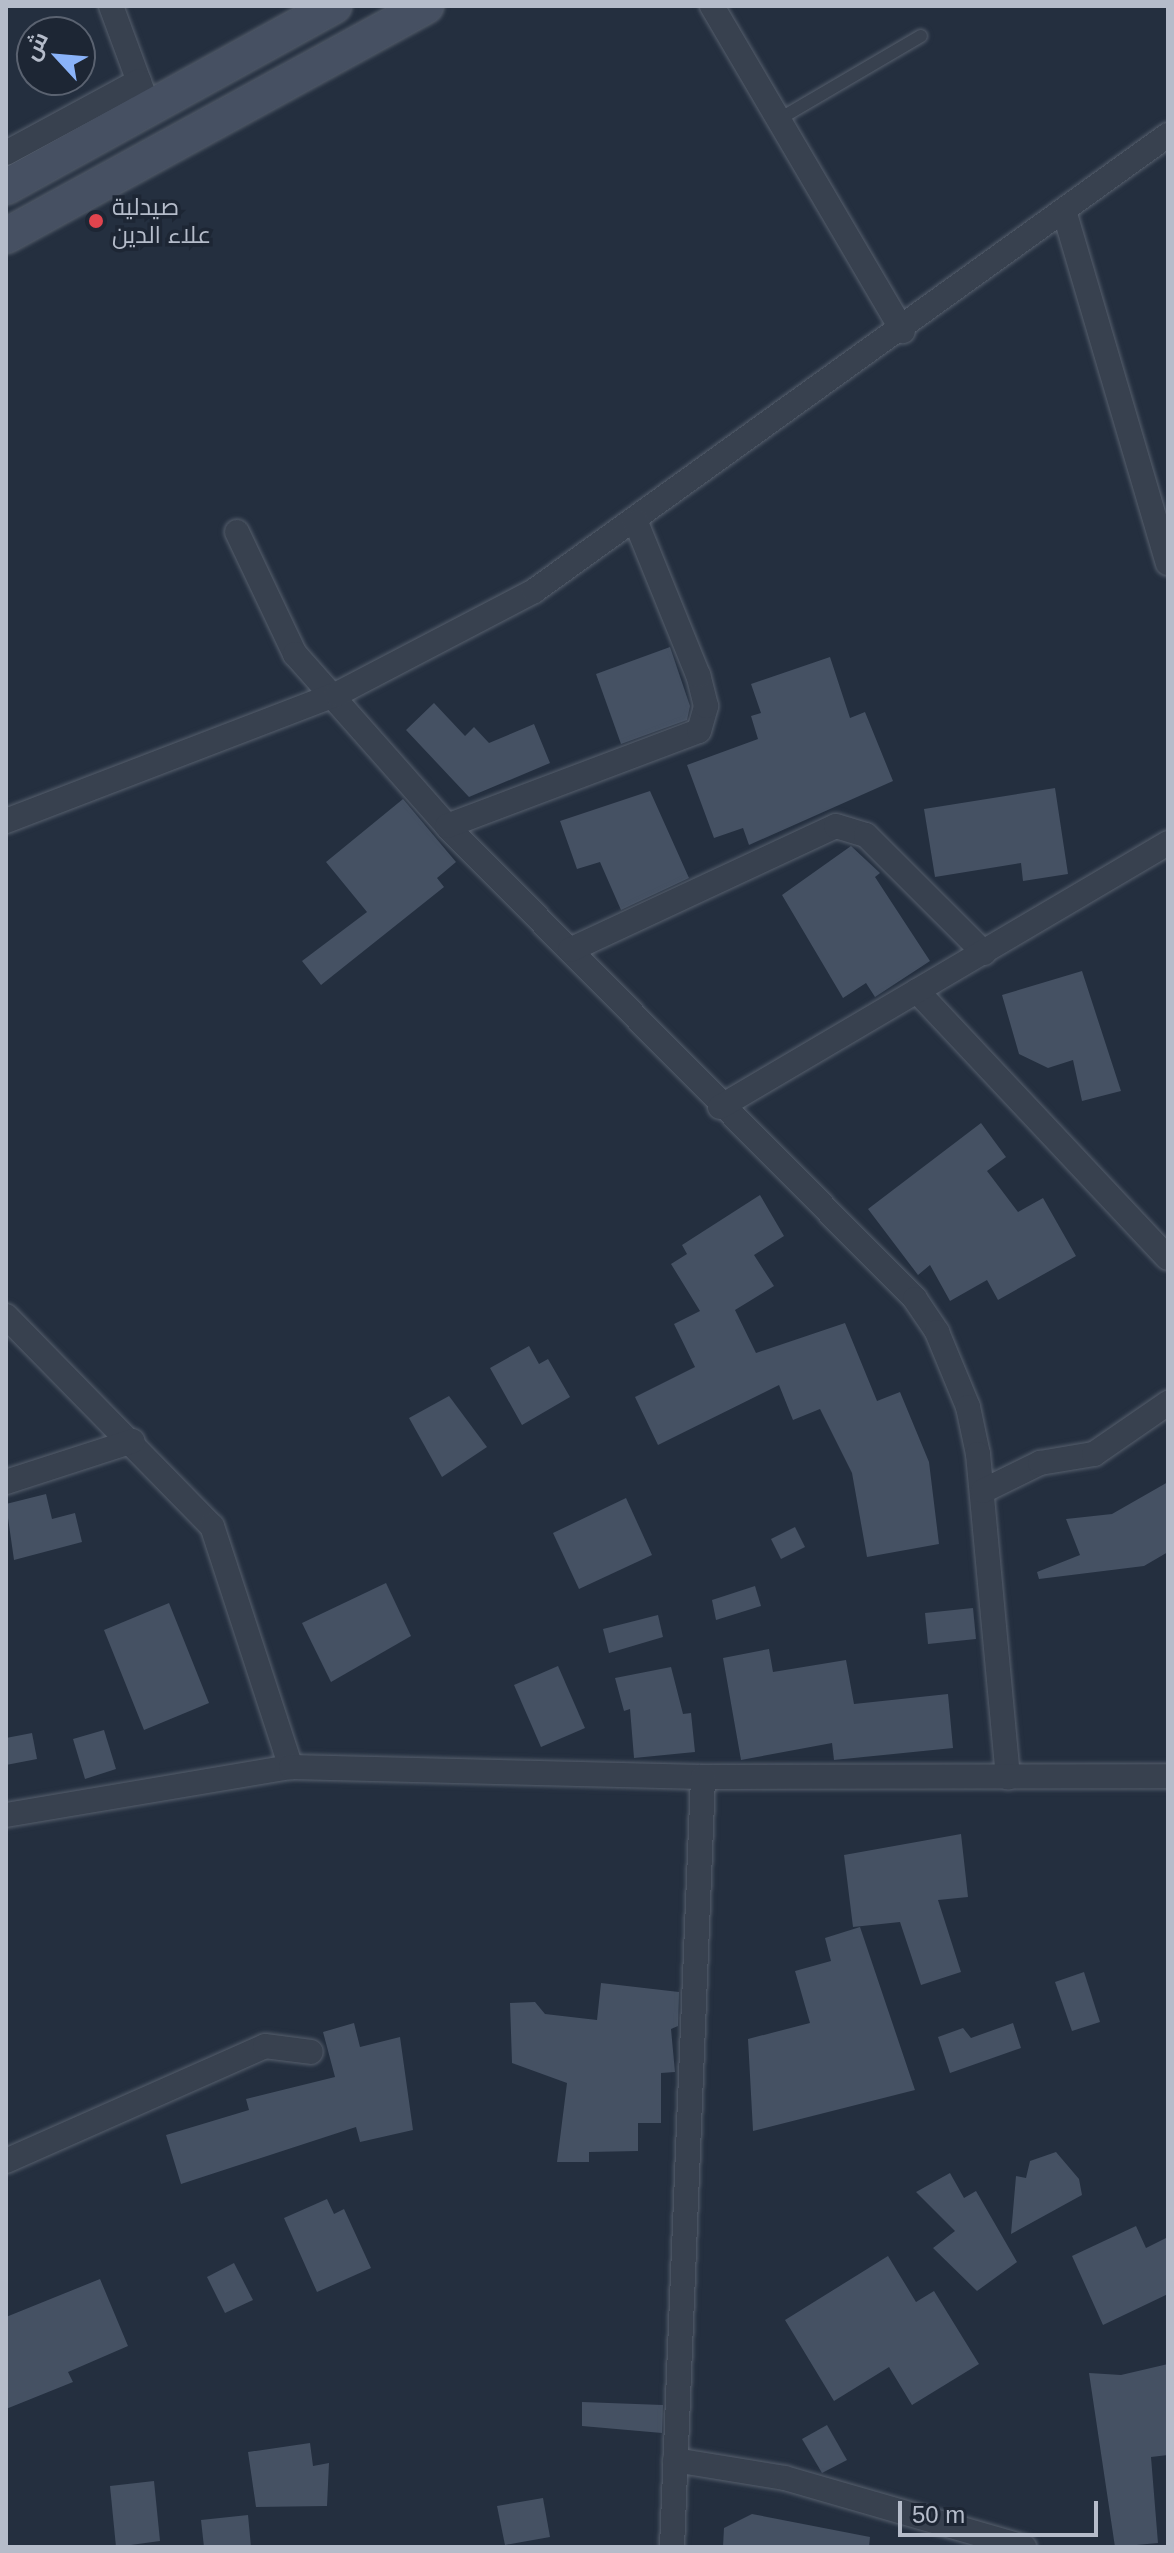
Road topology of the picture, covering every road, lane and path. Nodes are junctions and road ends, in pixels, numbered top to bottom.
1 (111, 6) edge
2 (334, 6) edge
3 (426, 6) edge
4 (712, 6) edge
5 (921, 36) dead end
6 (144, 95) junction
7 (776, 121) junction
8 (1168, 135) edge
9 (6, 153) edge
10 (6, 187) edge
11 (1065, 214) junction
12 (6, 236) edge
13 (903, 331) junction
14 (636, 522) junction
15 (237, 532) dead end
16 (1168, 563) edge
17 (337, 694) junction
18 (6, 821) edge
19 (447, 826) junction
20 (1168, 843) edge
21 (570, 950) junction
22 (984, 953) junction
23 (917, 991) junction
24 (720, 1107) junction
25 (1168, 1258) edge
26 (6, 1316) edge
27 (1168, 1403) edge
28 (133, 1441) junction
29 (6, 1482) edge
30 (983, 1491) junction
31 (291, 1767) junction
32 (1168, 1776) edge
33 (703, 1777) junction
34 (1008, 1778) junction
35 (6, 1815) edge
36 (311, 2052) dead end
37 (6, 2161) edge
38 (675, 2460) junction
39 (672, 2547) edge
40 (1024, 2547) edge

1 - 6 street
2 - 6 main road
3 - 12 main road
4 - 7 street
5 - 7 lane
6 - 9 street
6 - 10 main road
7 - 13 street
8 - 11 street
11 - 13 street
11 - 16 street
13 - 14 street
14 - 17 street
14 - 19 street
15 - 17 street
17 - 18 street
17 - 19 street
19 - 21 street
20 - 22 street
21 - 22 street
21 - 24 street
22 - 23 street
23 - 24 street
23 - 25 street
24 - 30 street
26 - 28 street
27 - 30 street
28 - 29 street
28 - 31 street
30 - 34 street
31 - 33 street
31 - 35 street
32 - 34 street
33 - 34 street
33 - 38 street
36 - 37 street
38 - 39 street
38 - 40 street

